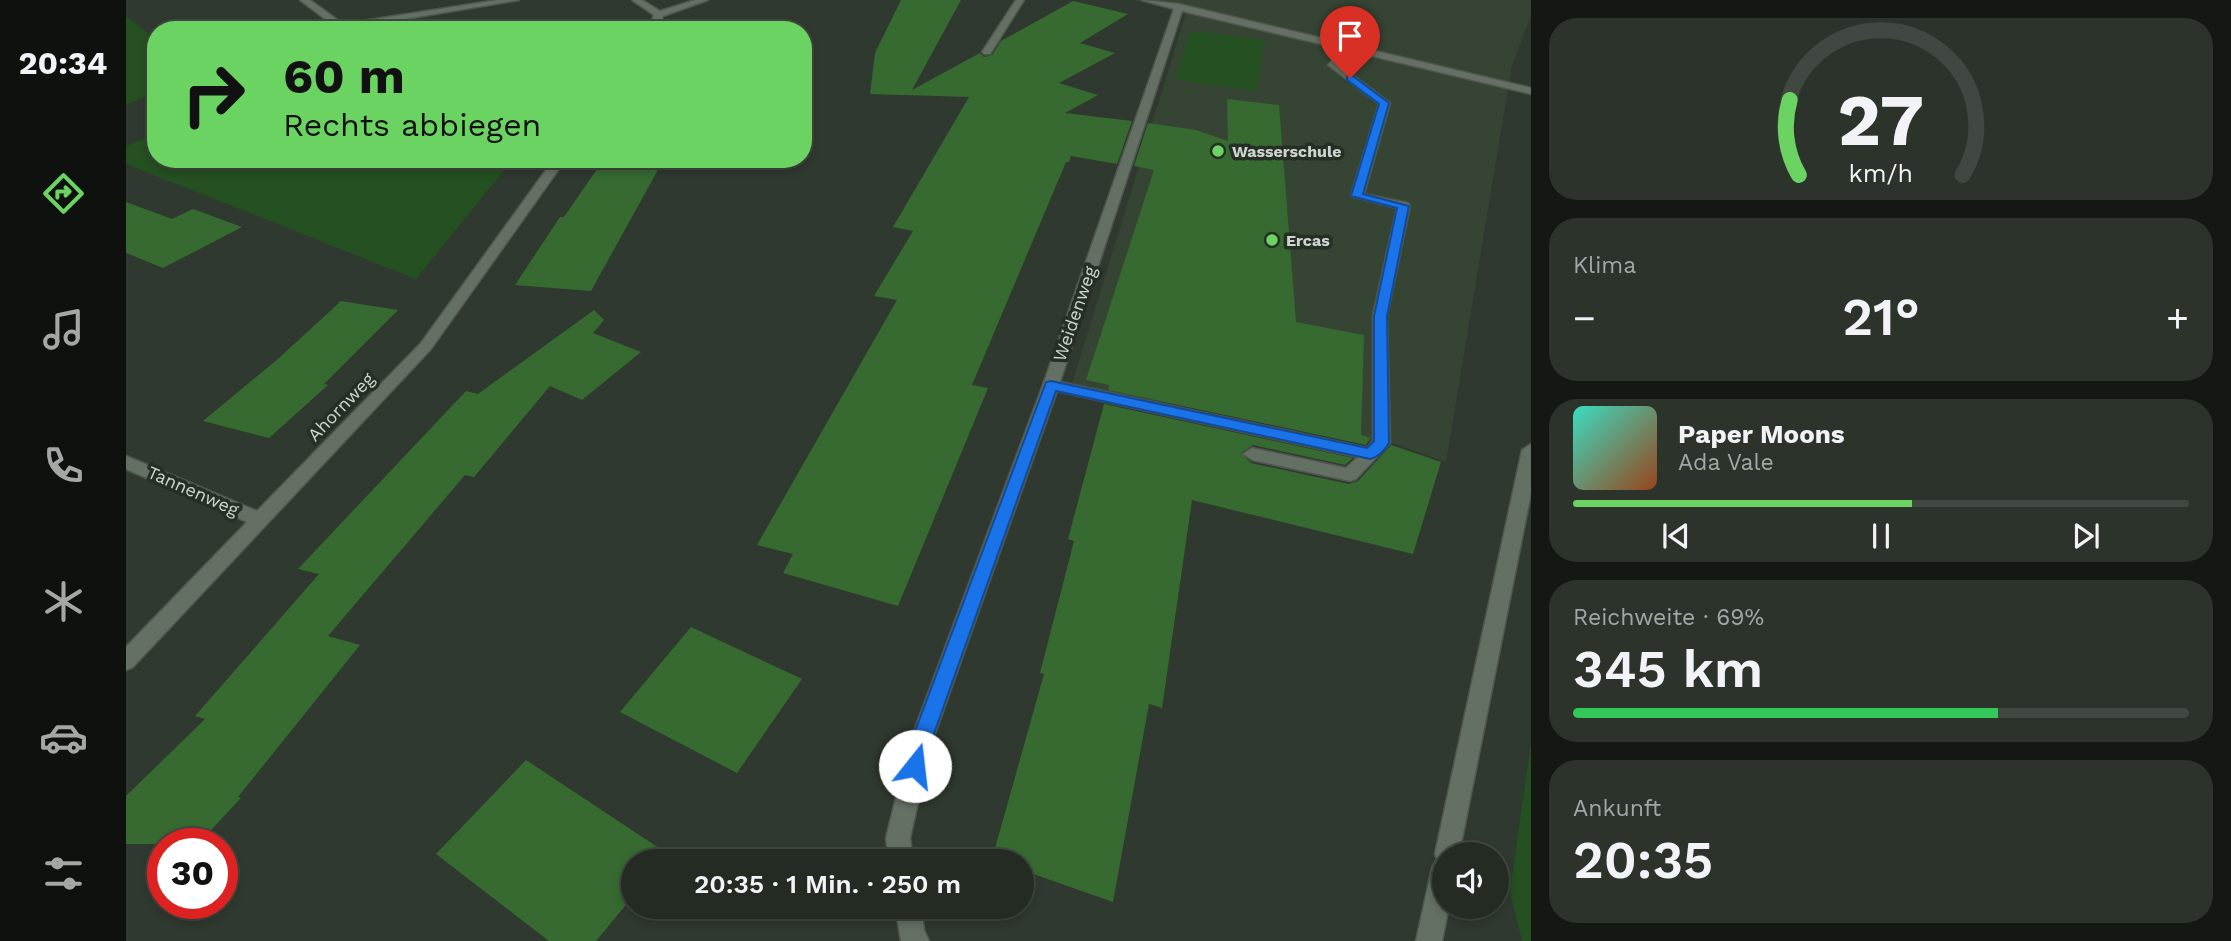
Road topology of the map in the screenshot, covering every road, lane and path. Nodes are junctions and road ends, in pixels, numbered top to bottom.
1 (304, 0) edge
2 (515, 0) edge
3 (636, 0) edge
4 (704, 0) edge
5 (1020, 0) edge
6 (1146, 0) edge
7 (1179, 7) junction
8 (659, 14) junction
9 (333, 21) edge
10 (374, 21) edge
11 (656, 21) edge
12 (1349, 48) junction
13 (987, 52) dead end
14 (1531, 91) edge
15 (553, 168) edge
16 (1051, 385) junction
17 (1531, 450) edge
18 (1252, 454) dead end
19 (1370, 454) junction
20 (126, 462) edge
21 (260, 520) junction
22 (126, 661) edge
23 (1449, 842) edge
24 (899, 849) edge
25 (910, 919) edge
26 (1434, 919) edge
27 (916, 941) edge
28 (1429, 941) edge

1 - 9 street
2 - 10 street
3 - 8 street
4 - 8 street
5 - 13 street
6 - 7 street
7 - 12 street
7 - 16 street, Weidenweg
8 - 11 street
12 - 14 street
12 - 19 street
15 - 21 street, Ahornweg
16 - 19 street
16 - 24 street, Weidenweg
17 - 23 street
18 - 19 street
20 - 21 street, Tannenweg
21 - 22 street, Ahornweg
25 - 27 street
26 - 28 street

